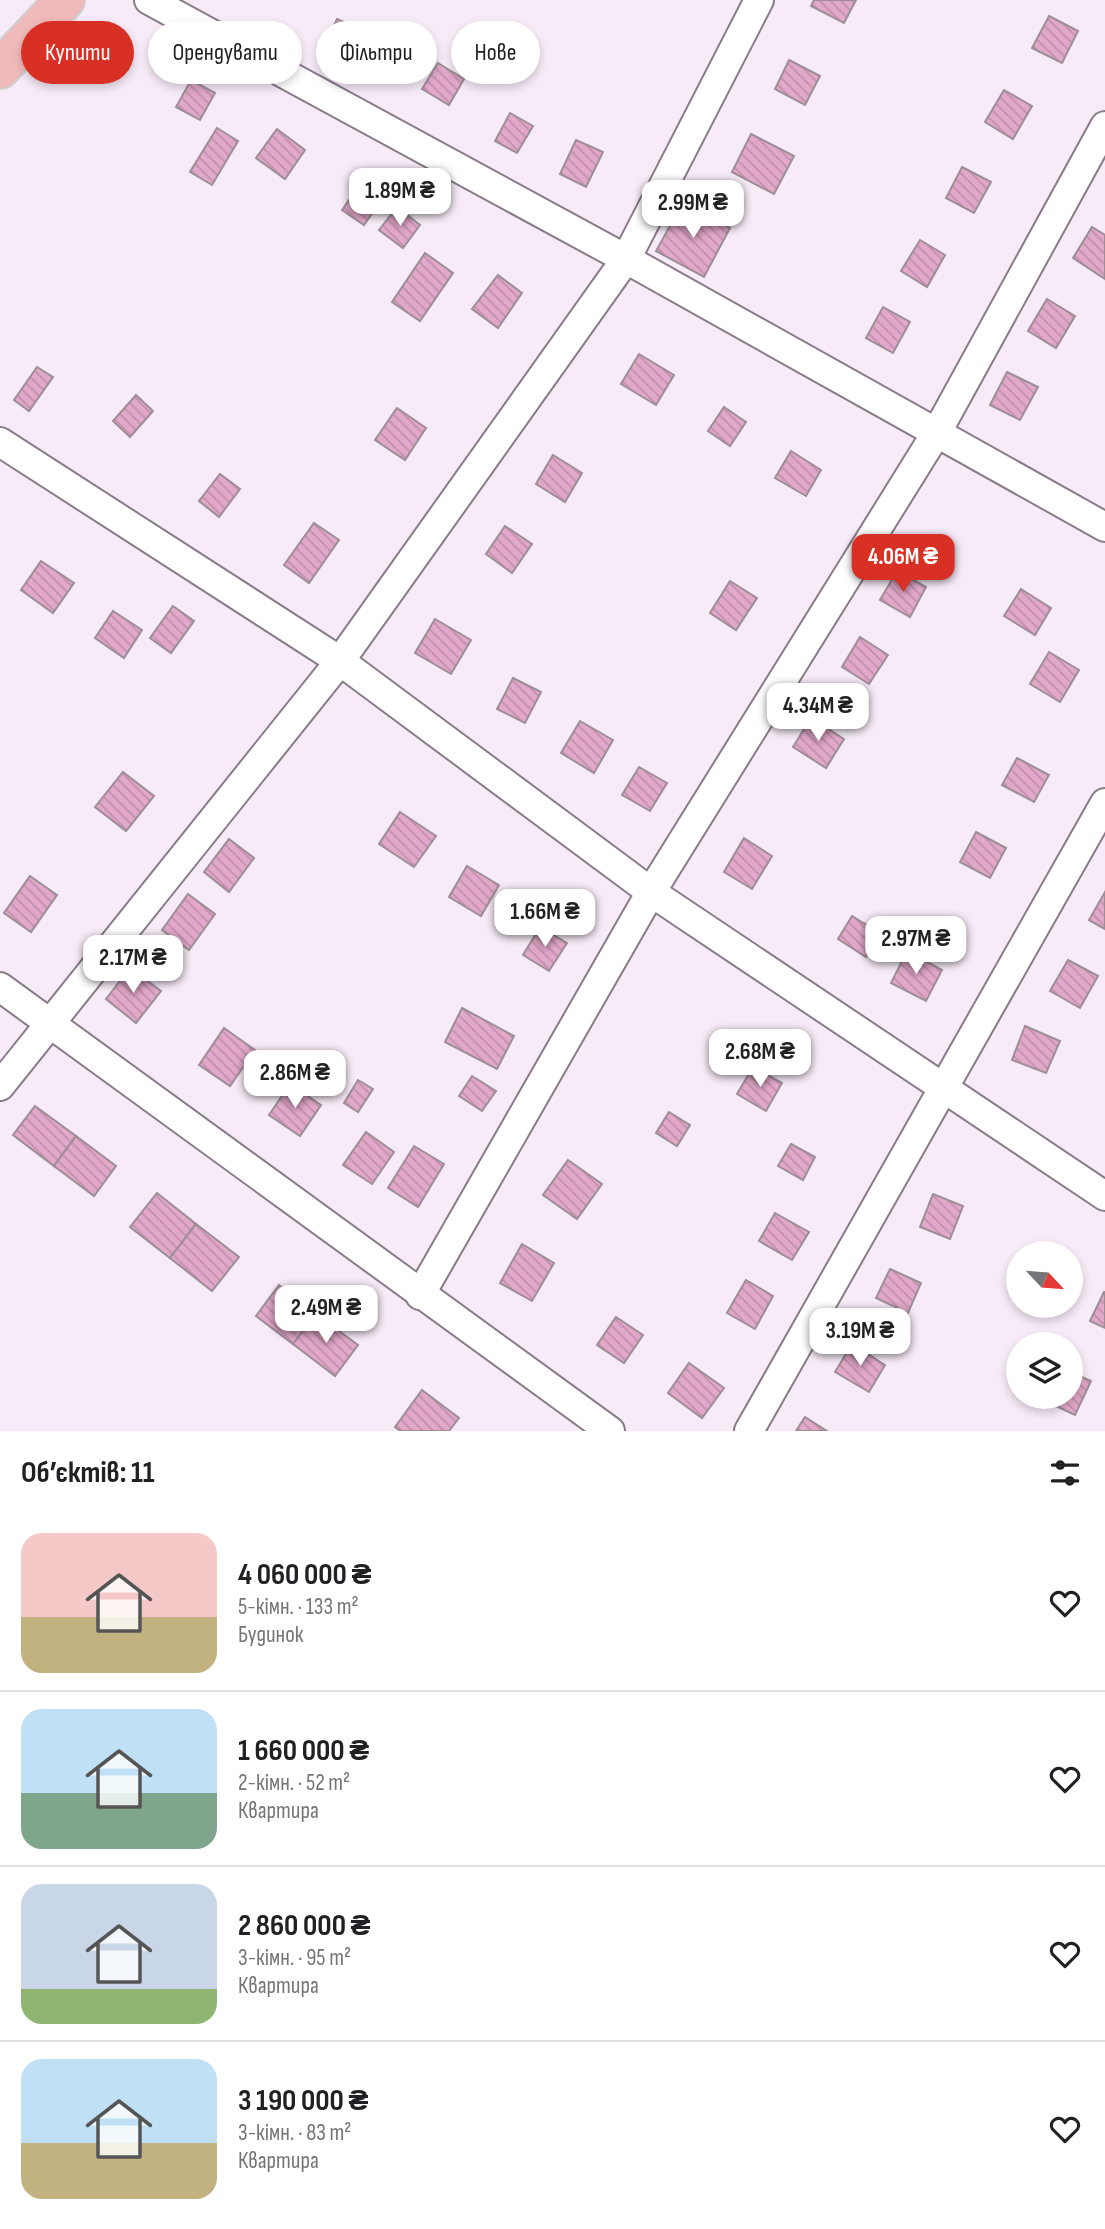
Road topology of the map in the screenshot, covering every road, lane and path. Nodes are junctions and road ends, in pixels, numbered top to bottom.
1 (65, 0) edge
2 (149, 0) edge
3 (759, 0) edge
4 (0, 69) edge
5 (1105, 126) edge
6 (626, 259) junction
7 (937, 432) junction
8 (0, 442) edge
9 (1105, 527) edge
10 (340, 661) junction
11 (1105, 803) edge
12 (651, 892) junction
13 (0, 987) edge
14 (52, 1023) junction
15 (0, 1086) edge
16 (944, 1090) junction
17 (1105, 1196) edge
18 (421, 1295) junction
19 (610, 1431) edge
20 (749, 1431) edge

1 - 4 highway
2 - 6 street
3 - 6 street
5 - 7 street
6 - 7 street
6 - 10 street
7 - 9 street
7 - 12 street
8 - 10 street
10 - 12 street
10 - 14 street
11 - 16 street
12 - 16 street
12 - 18 street
13 - 14 street
14 - 15 street
14 - 18 street
16 - 17 street
16 - 20 street
18 - 19 street

